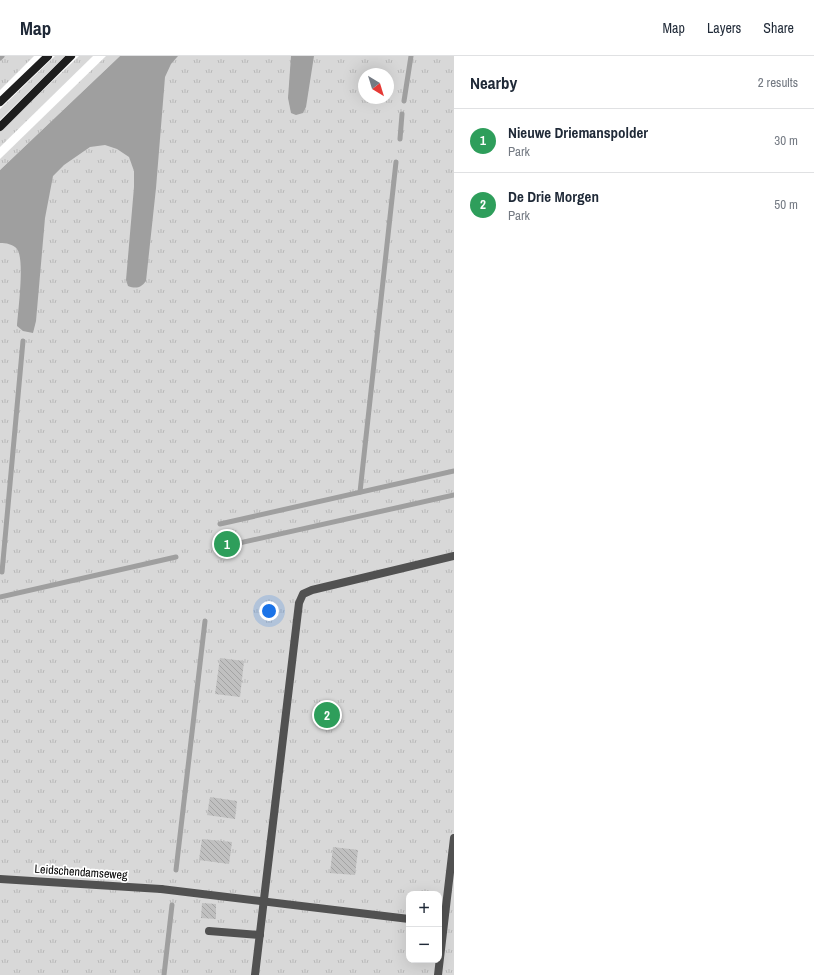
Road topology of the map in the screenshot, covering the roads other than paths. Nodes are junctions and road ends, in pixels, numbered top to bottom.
1 (48, 56) edge
2 (71, 56) edge
3 (0, 102) edge
4 (0, 127) edge
5 (454, 556) edge
6 (454, 838) edge
7 (0, 879) edge
8 (264, 901) junction
9 (406, 919) edge
10 (442, 923) edge
11 (442, 927) edge
12 (209, 931) dead end
13 (260, 935) junction
14 (255, 975) edge
15 (438, 975) edge

1 - 3 main road
2 - 4 main road
5 - 8 street
6 - 10 street
7 - 8 street, Leidschendamseweg
8 - 9 street, Leidschendamseweg
8 - 13 street
11 - 15 street
12 - 13 street
13 - 14 street

